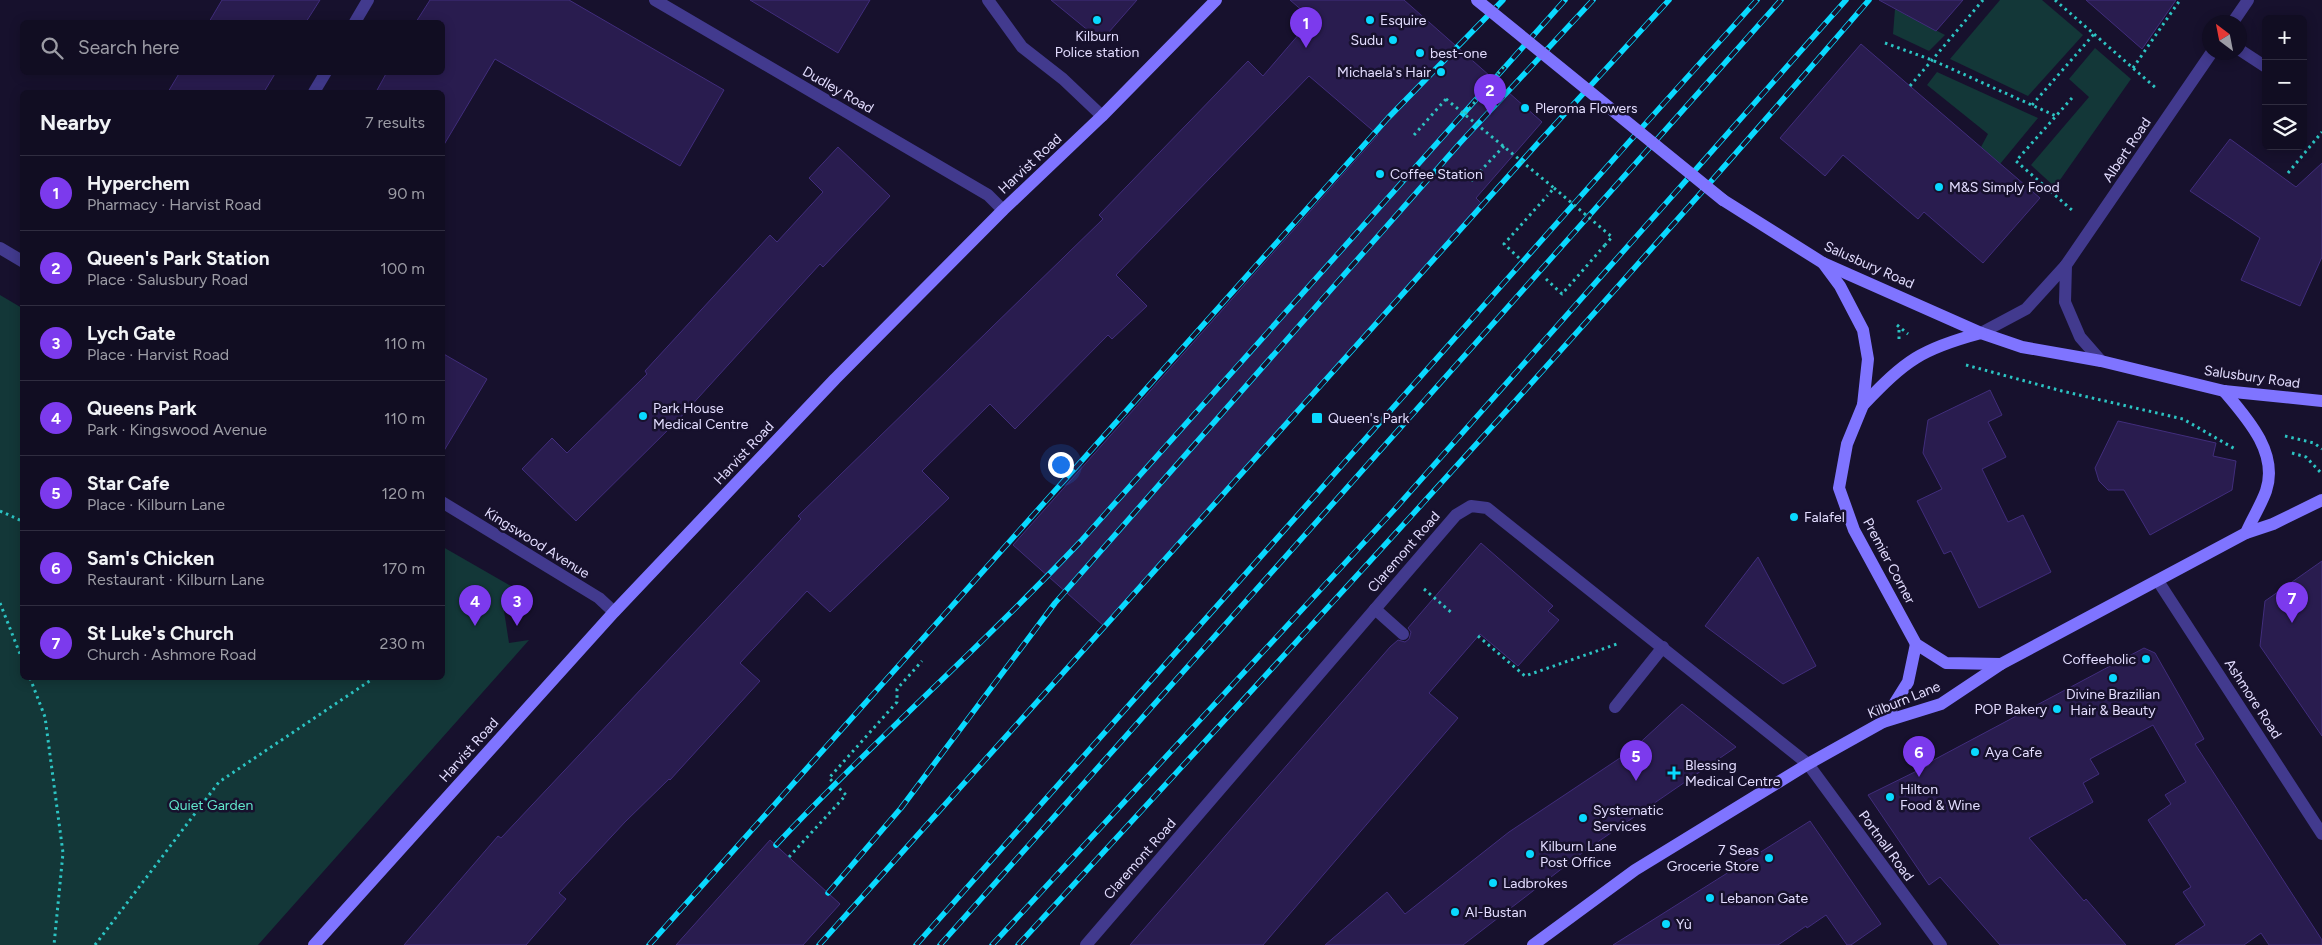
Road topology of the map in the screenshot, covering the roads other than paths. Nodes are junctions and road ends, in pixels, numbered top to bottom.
1 (368, 0) edge
2 (654, 0) edge
3 (988, 0) edge
4 (1216, 0) edge
5 (1477, 0) edge
6 (2248, 0) edge
7 (2238, 15) edge
8 (356, 20) edge
9 (2247, 55) edge
10 (2207, 60) edge
11 (2262, 65) edge
12 (324, 75) edge
13 (315, 90) edge
14 (1102, 116) junction
15 (1004, 210) junction
16 (0, 248) edge
17 (20, 260) edge
18 (1823, 262) junction
19 (2066, 265) junction
20 (1981, 333) junction
21 (2101, 361) junction
22 (2224, 391) junction
23 (2322, 401) edge
24 (1863, 405) junction
25 (2322, 500) edge
26 (445, 504) edge
27 (2246, 533) junction
28 (2158, 582) junction
29 (1375, 609) junction
30 (614, 612) junction
31 (1403, 634) dead end
32 (1916, 644) junction
33 (1663, 647) junction
34 (2001, 664) junction
35 (1615, 708) dead end
36 (1883, 722) junction
37 (1808, 764) junction
38 (2322, 834) edge
39 (314, 945) edge
40 (1086, 945) edge
41 (1533, 945) edge
42 (1941, 945) edge

1 - 8 street
2 - 15 street, Dudley Road
3 - 14 street
4 - 14 main road, Harvist Road
5 - 18 main road, Salusbury Road, bridge
6 - 7 street
9 - 11 street
10 - 19 street, Albert Road
12 - 13 street
14 - 15 main road, Harvist Road
15 - 30 main road, Harvist Road
16 - 17 street
18 - 20 main road, Salusbury Road
18 - 24 main road, Premier Corner
19 - 20 street, Albert Road
19 - 21 street
20 - 21 main road, Salusbury Road
20 - 24 main road, Premier Corner
21 - 22 main road, Salusbury Road
22 - 23 main road, Salusbury Road
22 - 27 main road
24 - 32 main road, Premier Corner
25 - 27 main road, Kilburn Lane
26 - 30 street, Kingswood Avenue
27 - 28 main road, Kilburn Lane
28 - 34 main road, Kilburn Lane
28 - 38 street, Ashmore Road
29 - 31 street
29 - 33 street, Claremont Road
29 - 40 street, Claremont Road
30 - 39 main road, Harvist Road
32 - 34 main road, Premier Corner
32 - 36 main road
33 - 35 street
33 - 37 street, Claremont Road
34 - 36 main road, Kilburn Lane
36 - 37 main road, Kilburn Lane
37 - 41 main road, Kilburn Lane
37 - 42 street, Portnall Road

